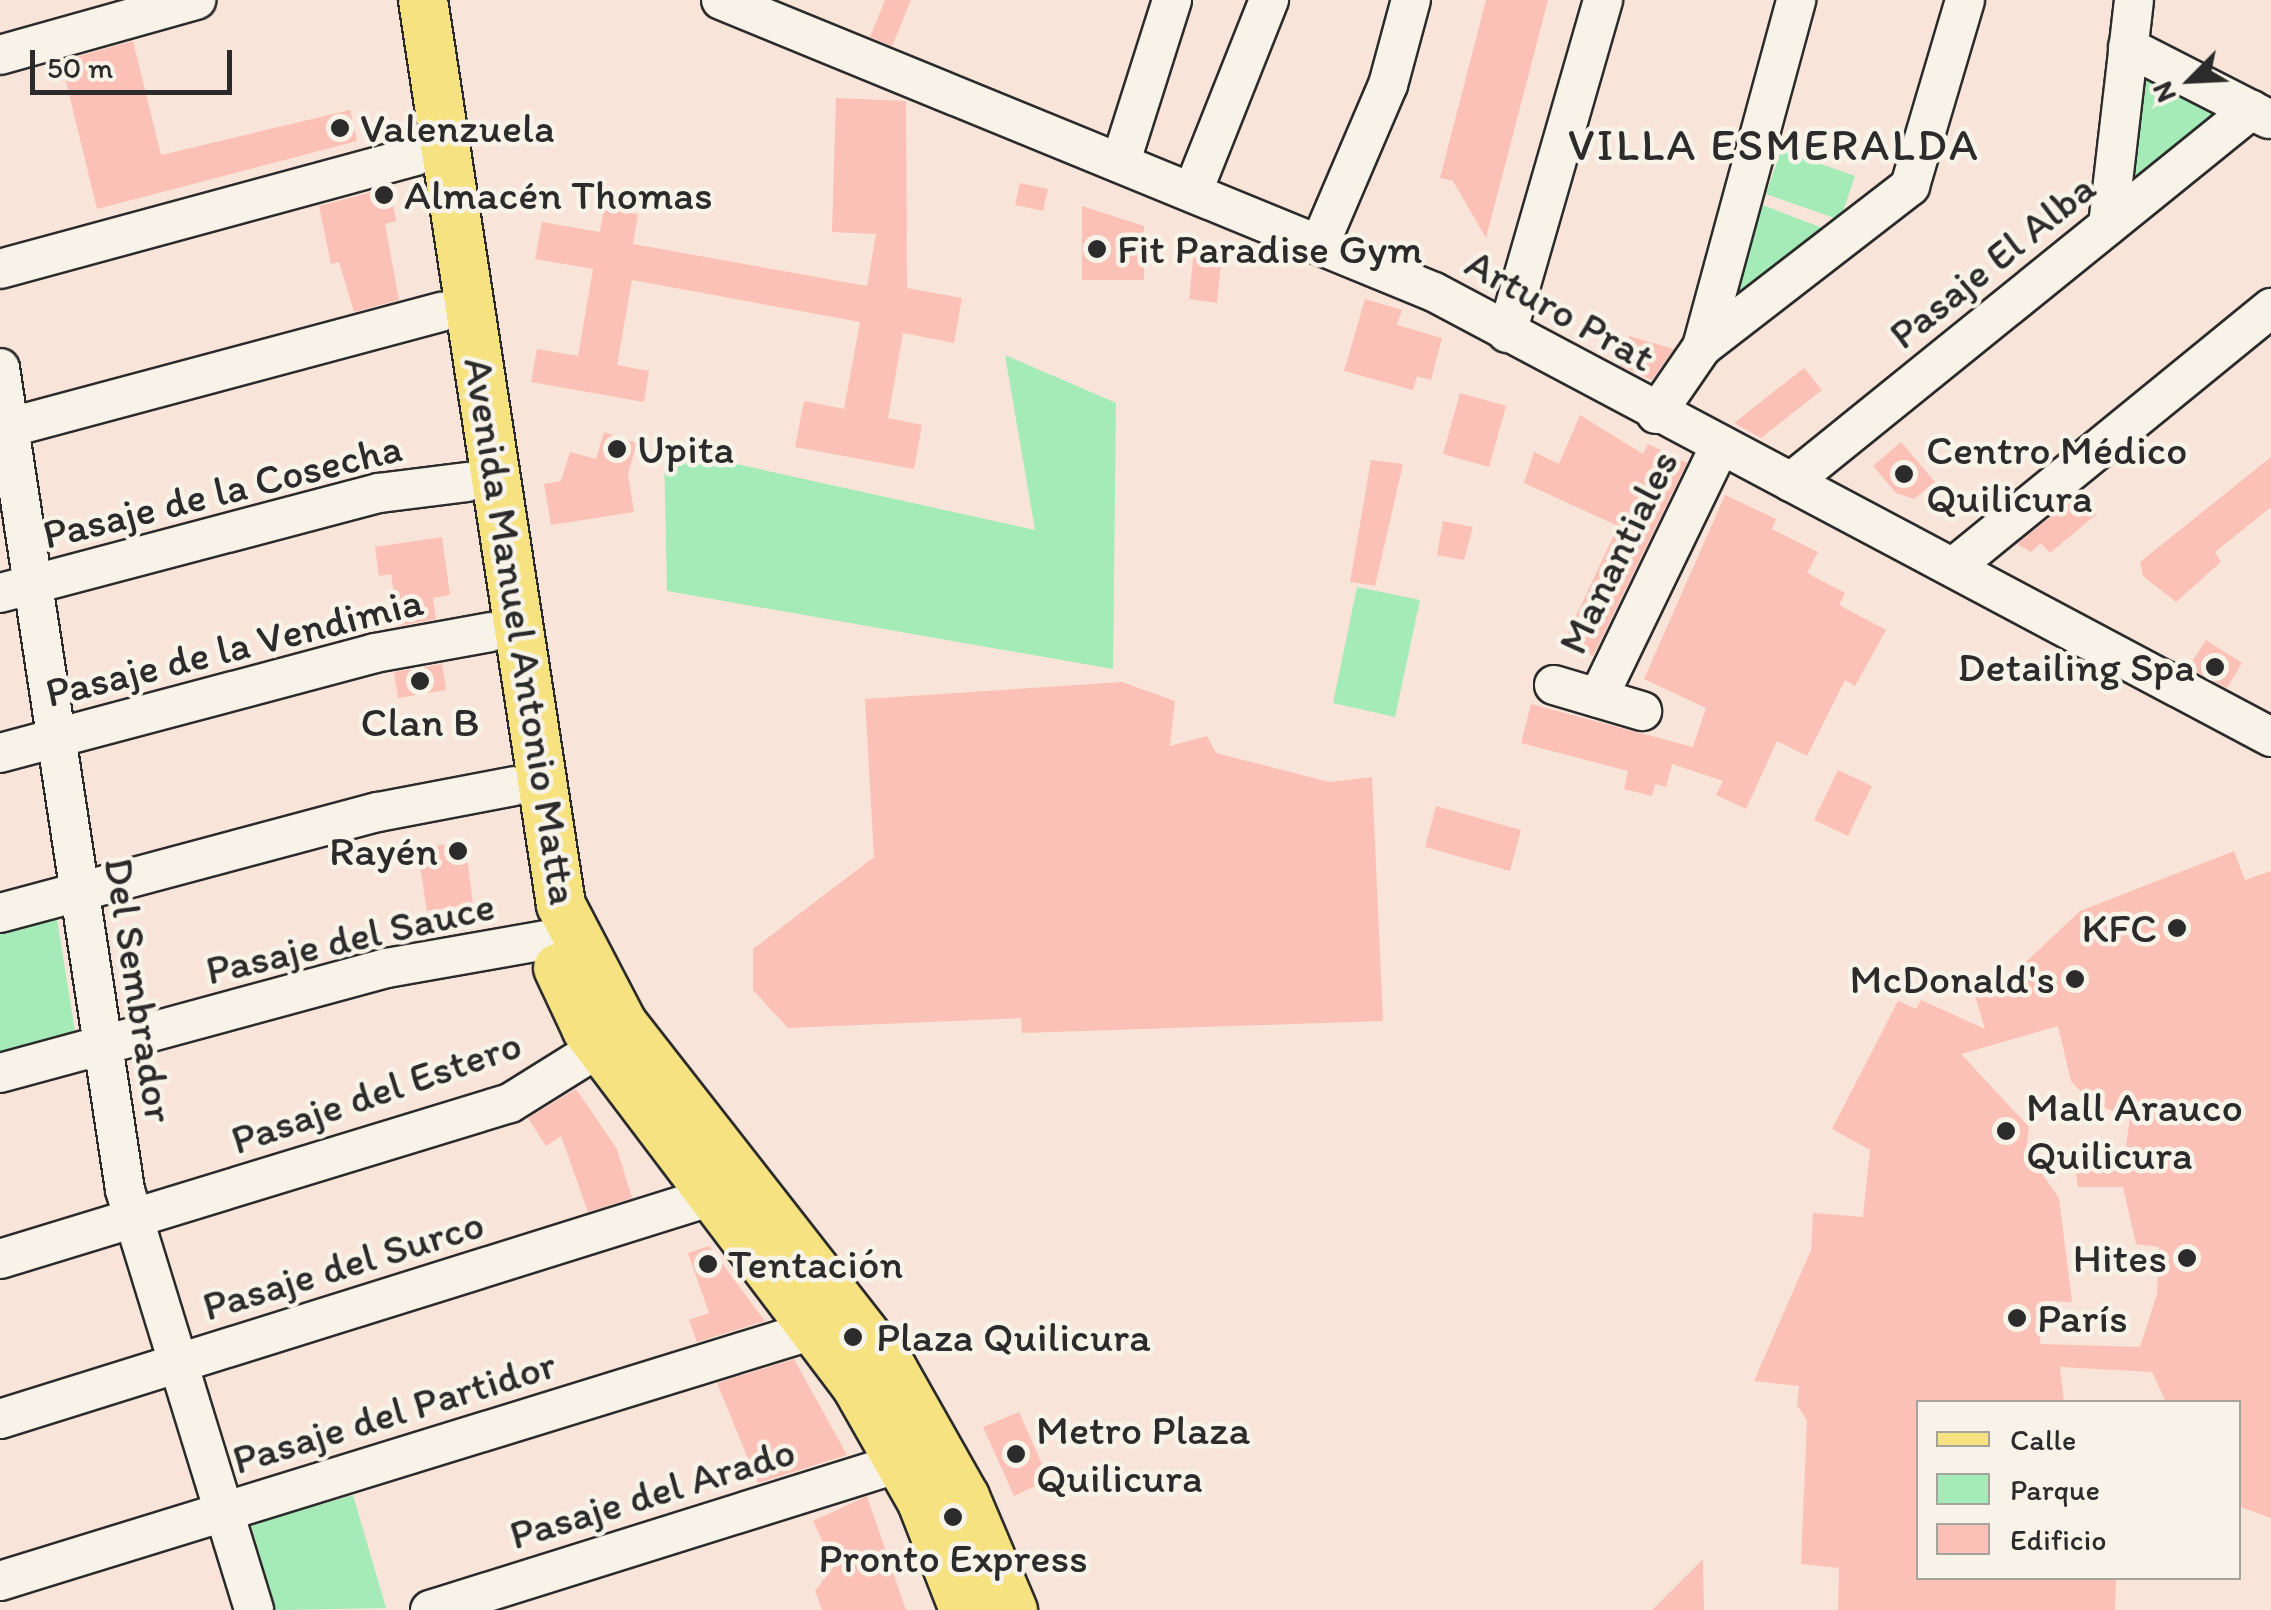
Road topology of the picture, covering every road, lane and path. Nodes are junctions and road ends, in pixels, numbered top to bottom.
1 (196, 0) edge
2 (394, 0) edge
3 (423, 0) edge
4 (721, 0) edge
5 (1172, 0) edge
6 (1268, 0) edge
7 (1411, 0) edge
8 (1603, 0) edge
9 (1796, 0) edge
10 (1966, 0) edge
11 (2134, 0) edge
12 (766, 9) edge
13 (2128, 48) junction
14 (0, 55) edge
15 (2261, 115) edge
16 (416, 156) junction
17 (1121, 161) junction
18 (1193, 191) junction
19 (2108, 225) junction
20 (1321, 241) junction
21 (0, 269) edge
22 (2271, 308) edge
23 (441, 312) junction
24 (1507, 334) junction
25 (1702, 347) junction
26 (0, 368) edge
27 (1656, 414) junction
28 (4, 429) edge
29 (1720, 446) junction
30 (466, 482) junction
31 (1791, 482) junction
32 (1956, 565) junction
33 (16, 588) edge
34 (490, 632) junction
35 (1554, 684) dead end
36 (1598, 698) junction
37 (1642, 711) dead end
38 (2271, 737) edge
39 (56, 738) junction
40 (0, 753) edge
41 (514, 786) junction
42 (79, 892) junction
43 (0, 914) edge
44 (546, 940) junction
45 (102, 1045) junction
46 (600, 1047) junction
47 (0, 1073) edge
48 (713, 1196) junction
49 (133, 1218) junction
50 (0, 1258) edge
51 (816, 1328) junction
52 (178, 1364) junction
53 (0, 1419) edge
54 (901, 1462) junction
55 (224, 1512) junction
56 (0, 1582) edge
57 (254, 1610) edge
58 (430, 1610) edge
59 (964, 1610) edge
60 (1013, 1610) edge

1 - 14 street
2 - 16 main road, Avenida Manuel Antonio Matta
3 - 60 main road, Avenida Manuel Antonio Matta
4 - 12 street, Arturo Prat
5 - 17 street
6 - 18 street
7 - 20 street
8 - 24 street
9 - 25 street
10 - 25 street
11 - 13 street
12 - 17 street, Arturo Prat
13 - 15 street
13 - 19 street
15 - 19 street, Pasaje El Alba
16 - 21 street
16 - 23 main road, Avenida Manuel Antonio Matta
17 - 18 street, Arturo Prat
18 - 20 street, Arturo Prat
19 - 31 street, Pasaje El Alba
20 - 24 street, Arturo Prat
22 - 32 street
23 - 28 street
23 - 30 main road, Avenida Manuel Antonio Matta
24 - 27 street, Arturo Prat
25 - 27 street
26 - 28 street, Del Sembrador
27 - 29 street, Arturo Prat
28 - 33 street, Del Sembrador
29 - 31 street, Arturo Prat
29 - 36 street, Manantiales
30 - 33 street, Pasaje de la Cosecha
30 - 34 main road, Avenida Manuel Antonio Matta
31 - 32 street, Arturo Prat
32 - 38 street, Arturo Prat
33 - 39 street, Del Sembrador
34 - 39 street, Pasaje de la Vendimia
34 - 41 main road, Avenida Manuel Antonio Matta
35 - 36 street, Manantiales
36 - 37 street, Manantiales
39 - 40 street, Pasaje de la Vendimia
39 - 42 street, Del Sembrador
41 - 42 street
41 - 44 main road, Avenida Manuel Antonio Matta
42 - 43 street
42 - 45 street, Del Sembrador
44 - 45 street, Pasaje del Sauce
44 - 46 main road, Avenida Manuel Antonio Matta
45 - 47 street, Pasaje del Sauce
45 - 49 street, Del Sembrador
46 - 48 main road, Avenida Manuel Antonio Matta
46 - 49 street, Pasaje del Estero
48 - 51 main road, Avenida Manuel Antonio Matta
48 - 52 street, Pasaje del Surco
49 - 50 street, Pasaje del Estero
49 - 52 street, Del Sembrador
51 - 54 main road, Avenida Manuel Antonio Matta
51 - 55 street, Pasaje del Partidor
52 - 53 street, Pasaje del Surco
52 - 55 street, Del Sembrador
54 - 58 street, Pasaje del Arado
54 - 59 main road, Avenida Manuel Antonio Matta
55 - 56 street, Pasaje del Partidor
55 - 57 street, Del Sembrador

